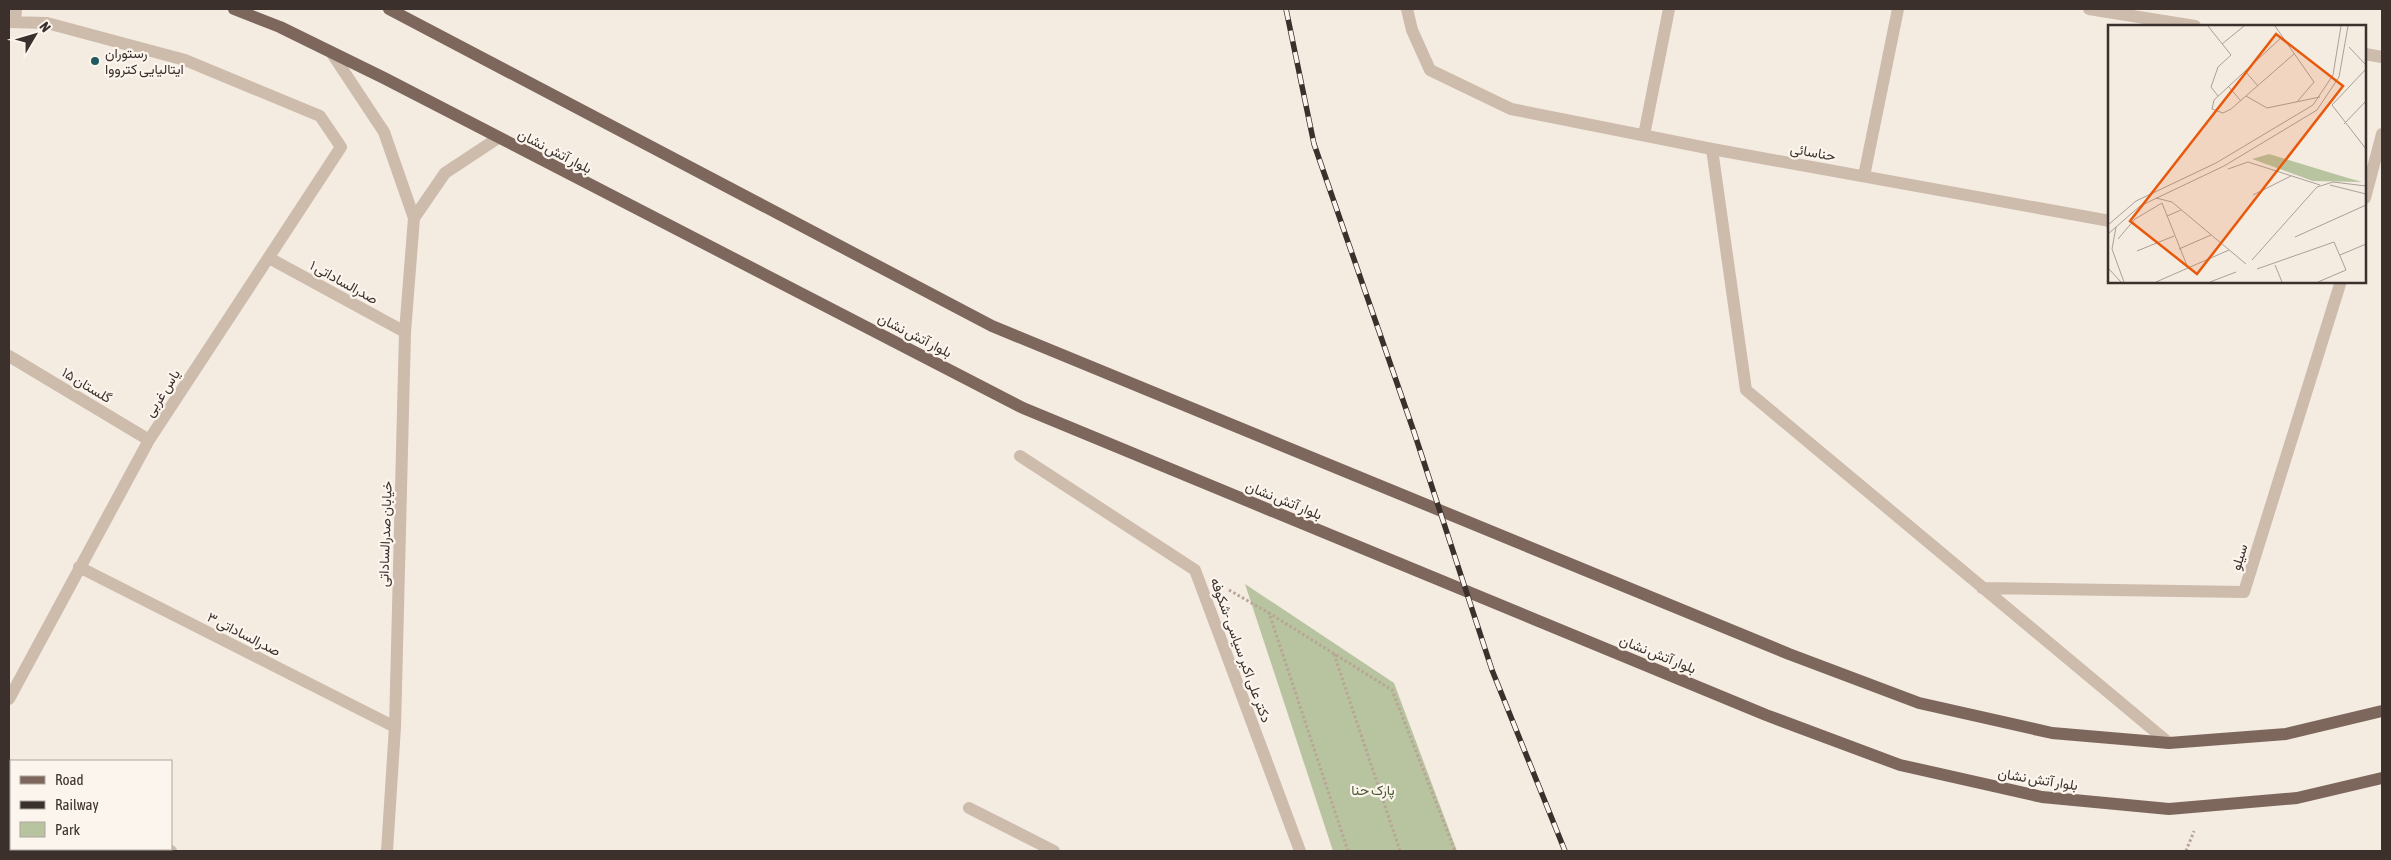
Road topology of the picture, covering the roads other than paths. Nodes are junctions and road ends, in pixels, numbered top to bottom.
1 (16, 9) edge
2 (234, 9) edge
3 (389, 9) edge
4 (1407, 9) edge
5 (1669, 9) edge
6 (1898, 9) edge
7 (2088, 9) edge
8 (12, 22) edge
9 (2189, 25) edge
10 (331, 52) junction
11 (2366, 54) edge
12 (2382, 57) edge
13 (2382, 134) edge
14 (1644, 135) junction
15 (498, 138) junction
16 (1712, 149) junction
17 (1864, 176) junction
18 (2366, 194) edge
19 (414, 218) junction
20 (2108, 221) edge
21 (269, 258) junction
22 (2341, 282) edge
23 (405, 332) junction
24 (9, 356) edge
25 (149, 440) junction
26 (1020, 456) dead end
27 (80, 567) junction
28 (1982, 588) junction
29 (9, 699) edge
30 (2382, 711) edge
31 (395, 727) junction
32 (2169, 744) junction
33 (2382, 778) edge
34 (969, 808) dead end
35 (387, 851) edge
36 (1054, 851) edge
37 (1300, 851) edge

1 - 8 street
2 - 10 main road, بلوار آتش نشان
3 - 32 main road
4 - 14 street, حناسائی
5 - 14 street
6 - 17 street
7 - 9 street
8 - 21 street, یاس غربی
10 - 15 main road, بلوار آتش نشان
10 - 19 street
11 - 12 street
13 - 18 street
14 - 16 street, حناسائی
15 - 19 street
15 - 33 main road, بلوار آتش نشان
16 - 17 street, حناسائی
16 - 28 street
17 - 20 street, حناسائی
19 - 23 street, خیابان صدرالساداتی
21 - 23 street, صدرالساداتی ۱
21 - 25 street, یاس غربی
22 - 28 street, سیلو
23 - 31 street, خیابان صدرالساداتی
24 - 25 street, گلستان ۱۵
25 - 27 street, یاس غربی
26 - 37 street, دکتر علی اکبر سیاسی -شکوفه
27 - 29 street, یاس غربی
27 - 31 street, صدرالساداتی ۳
28 - 32 street
30 - 32 main road
31 - 35 street, خیابان صدرالساداتی
34 - 36 street

